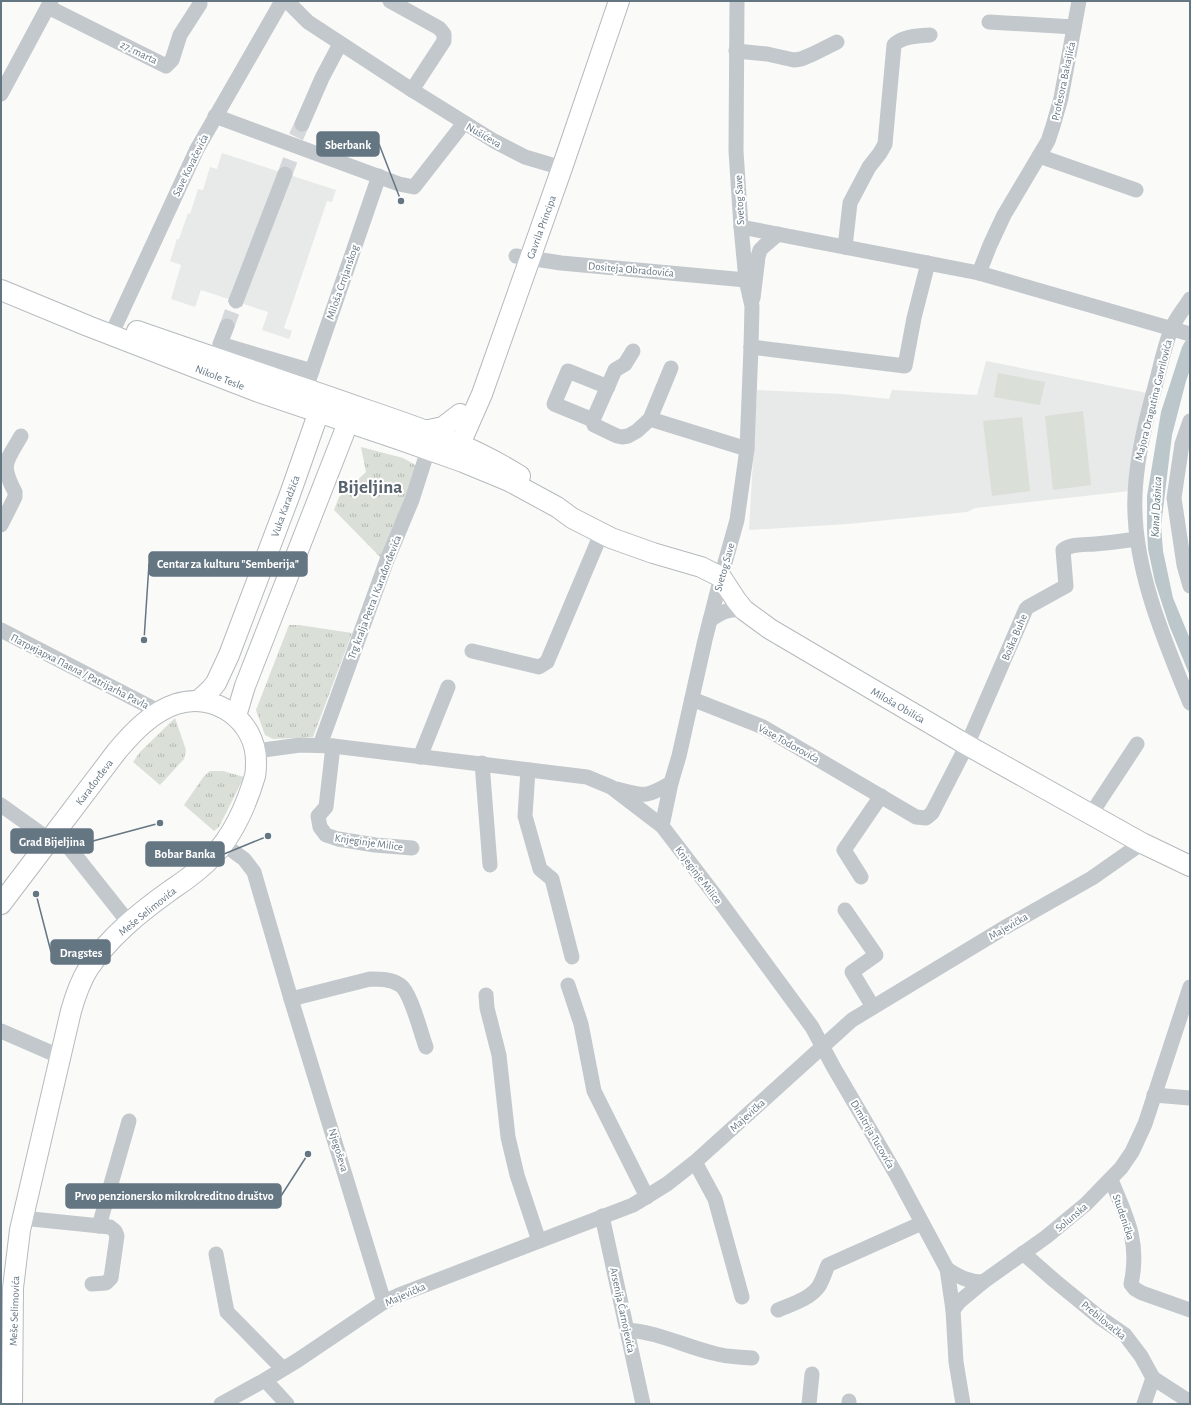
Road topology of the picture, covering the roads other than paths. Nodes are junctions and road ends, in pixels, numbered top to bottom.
1 (282, 1) edge
2 (287, 1) edge
3 (390, 1) edge
4 (610, 1) edge
5 (737, 1) edge
6 (1079, 1) edge
7 (49, 4) edge
8 (200, 4) dead end
9 (989, 22) dead end
10 (1074, 27) junction
11 (930, 35) dead end
12 (837, 42) dead end
13 (340, 44) junction
14 (736, 51) junction
15 (412, 90) junction
16 (1, 94) edge
17 (215, 116) junction
18 (464, 123) junction
19 (296, 141) junction
20 (1039, 156) junction
21 (556, 166) junction
22 (285, 174) tunnel mouth
23 (379, 176) junction
24 (1136, 190) dead end
25 (741, 227) junction
26 (778, 234) junction
27 (845, 247) junction
28 (523, 257) junction
29 (928, 263) junction
30 (979, 273) junction
31 (1, 279) edge
32 (746, 280) junction
33 (1, 290) edge
34 (1190, 299) edge
35 (236, 301) tunnel mouth
36 (752, 306) junction
37 (227, 326) tunnel mouth
38 (114, 330) junction
39 (1179, 331) edge
40 (752, 348) junction
41 (633, 351) dead end
42 (671, 368) dead end
43 (309, 380) junction
44 (608, 387) junction
45 (322, 404) junction
46 (351, 413) junction
47 (466, 416) junction
48 (650, 419) junction
49 (593, 420) junction
50 (1190, 421) edge
51 (21, 436) dead end
52 (446, 448) junction
53 (747, 449) junction
54 (502, 464) junction
55 (557, 507) junction
56 (1, 525) edge
57 (601, 534) junction
58 (1137, 540) junction
59 (721, 577) junction
60 (1190, 586) edge
61 (744, 610) junction
62 (710, 620) junction
63 (1, 630) edge
64 (472, 651) dead end
65 (448, 688) dead end
66 (692, 699) junction
67 (206, 702) junction
68 (1190, 703) edge
69 (160, 712) junction
70 (236, 716) junction
71 (1137, 744) dead end
72 (968, 745) junction
73 (326, 746) junction
74 (256, 751) junction
75 (420, 757) junction
76 (482, 764) junction
77 (528, 770) junction
78 (671, 783) junction
79 (611, 787) junction
80 (881, 796) junction
81 (1, 806) edge
82 (1091, 814) junction
83 (662, 826) junction
84 (53, 836) junction
85 (1142, 843) junction
86 (223, 844) junction
87 (412, 848) dead end
88 (490, 865) dead end
89 (1190, 866) edge
90 (861, 877) dead end
91 (1, 904) edge
92 (845, 910) dead end
93 (128, 923) junction
94 (572, 957) dead end
95 (568, 985) dead end
96 (1190, 987) edge
97 (486, 995) dead end
98 (292, 999) junction
99 (873, 1007) junction
100 (1, 1031) edge
101 (823, 1045) junction
102 (426, 1047) dead end
103 (61, 1057) junction
104 (1154, 1095) junction
105 (1190, 1098) edge
106 (129, 1121) dead end
107 (695, 1162) junction
108 (1110, 1180) junction
109 (647, 1197) junction
110 (602, 1216) junction
111 (22, 1218) junction
112 (922, 1223) junction
113 (99, 1226) junction
114 (539, 1241) junction
115 (1024, 1253) junction
116 (216, 1254) dead end
117 (947, 1269) junction
118 (983, 1282) junction
119 (92, 1284) dead end
120 (742, 1297) dead end
121 (384, 1302) junction
122 (778, 1310) dead end
123 (953, 1310) junction
124 (1190, 1310) edge
125 (627, 1330) junction
126 (752, 1358) dead end
127 (283, 1369) junction
128 (812, 1374) dead end
129 (1153, 1378) junction
130 (265, 1380) junction
131 (1190, 1402) edge
132 (12, 1404) edge
133 (221, 1404) edge
134 (287, 1404) edge
135 (643, 1404) edge
136 (809, 1404) edge
137 (963, 1404) edge
138 (1144, 1404) edge

1 - 17 street, Save Kovačevića
2 - 13 street, Nušićeva
3 - 15 street
4 - 21 main road, Gavrila Principa
5 - 14 street, Svetog Save
6 - 10 street, Profesora Bakajlića
7 - 8 street, 27. marta
7 - 16 street, 27. marta
9 - 10 street, Profesora Bakajlića
10 - 20 street, Profesora Bakajlića
11 - 27 street
12 - 14 street
13 - 15 street, Nušićeva
13 - 19 street
14 - 25 street, Svetog Save
15 - 18 street, Nušićeva
17 - 19 street
17 - 38 street, Save Kovačevića
18 - 21 street, Nušićeva
18 - 23 street
19 - 23 street
20 - 24 street
20 - 30 street, Profesora Bakajlića
21 - 28 main road, Gavrila Principa
22 - 35 street
23 - 43 street, Miloša Crnjanskog
25 - 26 street, Majora Dragutina Gavrilovića
25 - 32 street, Svetog Save
26 - 27 street, Majora Dragutina Gavrilovića
26 - 36 street
27 - 29 street, Majora Dragutina Gavrilovića
28 - 32 street, Dositeja Obradovića
28 - 47 main road, Gavrila Principa
29 - 30 street, Majora Dragutina Gavrilovića
29 - 40 street
30 - 39 street, Majora Dragutina Gavrilovića
31 - 38 main road, Nikole Tesle
32 - 36 street, Svetog Save
33 - 38 main road, Nikole Tesle
34 - 39 street, Majora Dragutina Gavrilovića
36 - 40 street, Svetog Save
37 - 43 street
38 - 43 main road, Nikole Tesle
38 - 45 main road, Nikole Tesle
39 - 58 street, Majora Dragutina Gavrilovića
40 - 53 street, Svetog Save
41 - 44 street
42 - 48 street
43 - 45 main road, Nikole Tesle
44 - 49 street
44 - 49 street
45 - 46 main road, Nikole Tesle
45 - 67 main road, Vuka Karadžića
46 - 52 main road, Nikole Tesle
46 - 70 main road
47 - 52 main road, Gavrila Principa
47 - 52 main road
47 - 54 main road
48 - 49 street
48 - 53 street
50 - 60 street
51 - 56 street
52 - 54 main road
52 - 55 main road
52 - 73 street, Trg kralja Petra I Karađorđevića
53 - 59 street, Svetog Save
54 - 55 main road
55 - 57 main road
57 - 59 main road
57 - 64 street
58 - 68 street, Majora Dragutina Gavrilovića
58 - 72 street, Boška Buhe
59 - 61 main road, Miloša Obilića
59 - 62 street, Svetog Save
61 - 62 street
61 - 72 main road, Miloša Obilića
62 - 66 street, Svetog Save
63 - 69 street, Патријарха Павла / Patrijarha Pavla
65 - 75 street
66 - 78 street, Svetog Save
66 - 80 street, Vase Todorovića
67 - 69 main road, Karađorđeva
67 - 70 main road, Meše Selimovića
69 - 84 main road, Karađorđeva
70 - 74 main road, Meše Selimovića
71 - 82 street
72 - 80 street, Vase Todorovića
72 - 82 main road, Miloša Obilića
73 - 74 street, Knjeginje Milice
73 - 75 street, Knjeginje Milice
73 - 87 street, Knjeginje Milice
74 - 86 main road, Meše Selimovića
75 - 76 street, Knjeginje Milice
76 - 77 street, Knjeginje Milice
76 - 88 street
77 - 79 street, Knjeginje Milice
77 - 94 street
78 - 79 street
78 - 83 street, Svetog Save
79 - 83 street, Knjeginje Milice
80 - 90 street
81 - 84 street
82 - 85 main road, Miloša Obilića
83 - 101 street, Knjeginje Milice
84 - 91 main road, Karađorđeva
84 - 93 street
85 - 89 main road, Miloša Obilića
85 - 99 street, Majevička
86 - 93 main road, Meše Selimovića
86 - 98 street, Njegoševa
92 - 99 street
93 - 103 main road, Meše Selimovića
95 - 109 street
96 - 104 street, Solunska
97 - 114 street
98 - 102 street
98 - 121 street, Njegoševa
99 - 101 street, Majevička
100 - 103 street
101 - 107 street, Majevička
101 - 112 street, Dimitrija Tucovića
103 - 111 main road, Meše Selimovića
104 - 105 street
104 - 108 street, Solunska
106 - 113 street
107 - 109 street, Majevička
107 - 120 street
108 - 115 street, Solunska
108 - 124 street, Studenička
109 - 110 street, Majevička
110 - 114 street, Majevička
110 - 125 street, Arsenija Čarnojevića
111 - 113 street
111 - 132 main road, Meše Selimovića
112 - 117 street, Dimitrija Tucovića
112 - 122 street
113 - 119 street
114 - 121 street, Majevička
115 - 118 street, Solunska
115 - 129 street, Prebilovačka
116 - 127 street
117 - 118 street
117 - 123 street, Dimitrija Tucovića
118 - 123 street, Solunska
121 - 127 street, Majevička
123 - 137 street, Dimitrija Tucovića
125 - 126 street
125 - 135 street, Arsenija Čarnojevića
127 - 130 street, Majevička
128 - 136 street
129 - 131 street
129 - 138 street
130 - 133 street, Majevička
130 - 134 street

